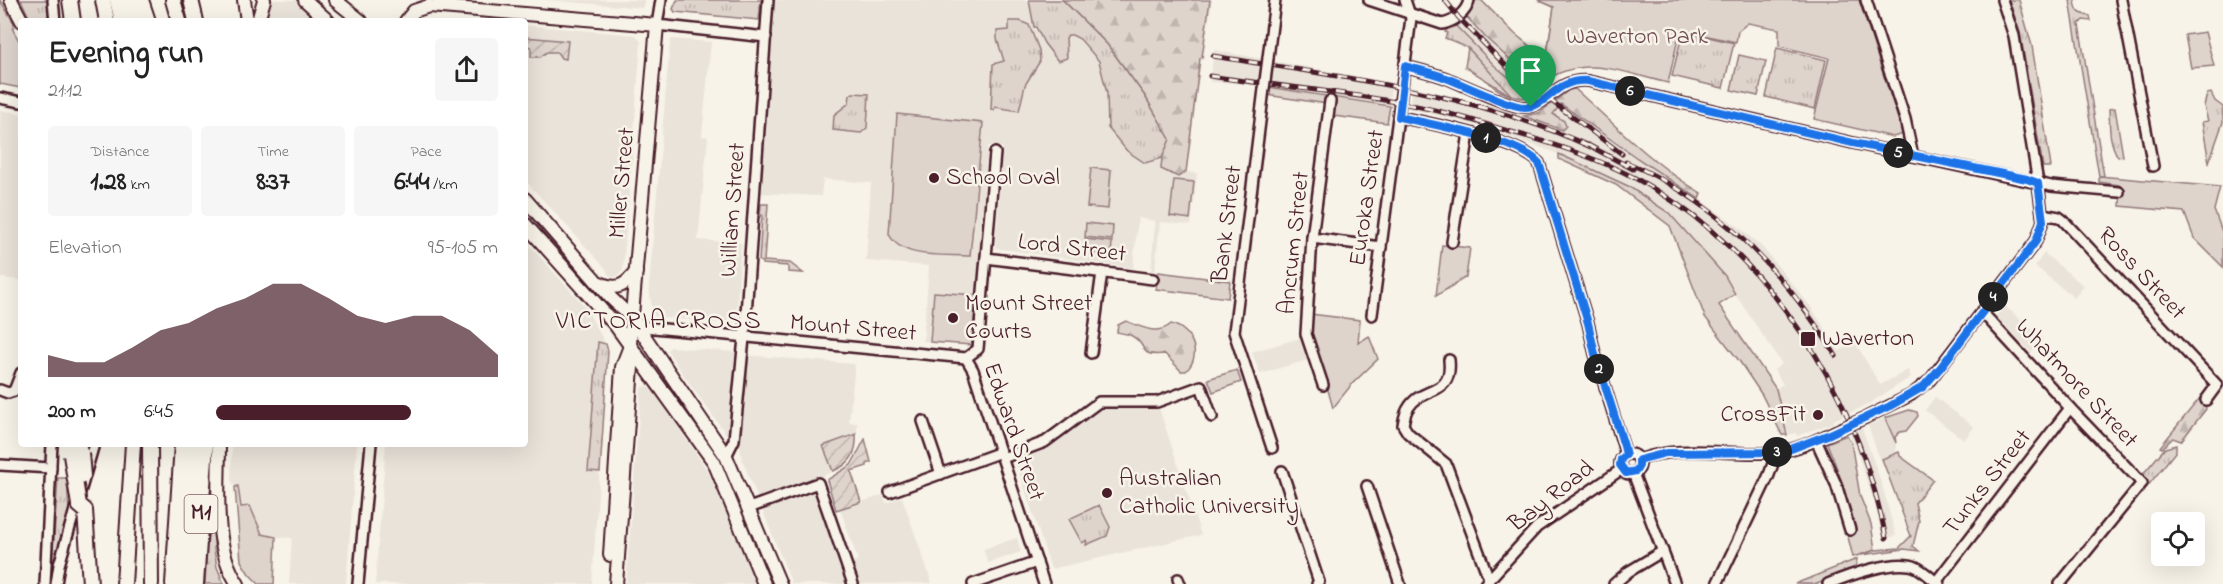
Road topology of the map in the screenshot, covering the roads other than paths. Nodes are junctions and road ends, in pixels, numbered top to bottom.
1 (11, 0) edge
2 (53, 0) edge
3 (70, 0) edge
4 (103, 0) edge
5 (117, 0) edge
6 (129, 0) edge
7 (141, 0) edge
8 (147, 0) edge
9 (173, 0) edge
10 (191, 0) edge
11 (244, 0) edge
12 (264, 0) edge
13 (304, 0) edge
14 (325, 0) edge
15 (335, 0) edge
16 (661, 0) edge
17 (768, 0) edge
18 (1275, 0) edge
19 (1369, 0) edge
20 (1405, 0) edge
21 (1469, 0) edge
22 (1866, 0) edge
23 (2002, 0) edge
24 (2121, 0) edge
25 (1411, 14) junction
26 (408, 17) edge
27 (20, 18) edge
28 (55, 18) edge
29 (73, 18) edge
30 (106, 18) edge
31 (121, 18) edge
32 (135, 18) edge
33 (147, 18) edge
34 (153, 18) edge
35 (178, 18) edge
36 (195, 18) edge
37 (247, 18) edge
38 (258, 18) edge
39 (325, 18) edge
40 (352, 18) edge
41 (353, 18) edge
42 (657, 25) junction
43 (766, 37) junction
44 (1405, 66) junction
45 (0, 98) edge
46 (18, 101) edge
47 (1330, 101) dead end
48 (1399, 117) junction
49 (1469, 133) junction
50 (995, 153) dead end
51 (1913, 156) junction
52 (2153, 166) dead end
53 (2038, 183) junction
54 (2119, 192) dead end
55 (528, 202) edge
56 (2042, 214) junction
57 (528, 227) edge
58 (1312, 238) junction
59 (1452, 243) dead end
60 (1381, 247) junction
61 (986, 258) junction
62 (636, 272) junction
63 (1102, 273) junction
64 (1153, 279) dead end
65 (597, 281) junction
66 (1982, 312) junction
67 (1372, 315) dead end
68 (632, 318) junction
69 (743, 338) junction
70 (630, 345) junction
71 (1091, 353) dead end
72 (966, 358) junction
73 (1449, 360) dead end
74 (18, 381) edge
75 (1323, 385) dead end
76 (0, 390) edge
77 (2206, 400) dead end
78 (2070, 408) junction
79 (1212, 417) dead end
80 (923, 421) dead end
81 (1816, 440) junction
82 (52, 447) edge
83 (93, 447) edge
84 (133, 447) edge
85 (150, 447) edge
86 (174, 447) edge
87 (182, 447) edge
88 (194, 447) edge
89 (206, 447) edge
90 (219, 447) edge
91 (371, 447) edge
92 (1272, 448) dead end
93 (75, 449) edge
94 (1777, 452) junction
95 (1002, 455) junction
96 (1626, 455) junction
97 (726, 456) junction
98 (1639, 460) junction
99 (0, 465) edge
100 (51, 468) junction
101 (1622, 468) junction
102 (1282, 471) dead end
103 (1633, 473) junction
104 (941, 474) junction
105 (1367, 486) dead end
106 (132, 489) junction
107 (890, 492) dead end
108 (749, 508) junction
109 (1850, 530) dead end
110 (1663, 551) junction
111 (1037, 562) junction
112 (90, 578) edge
113 (1487, 581) edge
114 (1937, 583) edge
115 (45, 584) edge
116 (56, 584) edge
117 (124, 584) edge
118 (131, 584) edge
119 (151, 584) edge
120 (165, 584) edge
121 (173, 584) edge
122 (186, 584) edge
123 (196, 584) edge
124 (238, 584) edge
125 (358, 584) edge
126 (608, 584) edge
127 (616, 584) edge
128 (764, 584) edge
129 (780, 584) edge
130 (852, 584) edge
131 (973, 584) edge
132 (1044, 584) edge
133 (1317, 584) edge
134 (1400, 584) edge
135 (1614, 584) edge
136 (1674, 584) edge
137 (1717, 584) edge
138 (1828, 584) edge
139 (2060, 584) edge

1 - 27 main road
2 - 28 street
3 - 29 highway
4 - 30 highway
5 - 31 highway
6 - 32 highway
7 - 33 highway
8 - 34 highway
9 - 35 highway
10 - 36 highway
11 - 37 main road
12 - 38 main road
13 - 39 main road
14 - 40 main road
15 - 41 main road
16 - 42 street
17 - 43 street, William Street
18 - 92 street, Bank Street, bridge
19 - 25 street
20 - 25 street
21 - 25 street
22 - 51 street
23 - 53 street
24 - 52 street
25 - 44 street, Euroka Street
26 - 42 main road
42 - 43 street
42 - 62 main road, Miller Street
43 - 69 street, William Street
44 - 48 street, Euroka Street
44 - 51 street
45 - 46 street
47 - 58 street, Ancrum Street
48 - 49 street
48 - 60 street, Euroka Street
49 - 59 street
49 - 96 street
50 - 61 street, Edward Street
51 - 53 street
53 - 54 street
53 - 56 street
55 - 65 main road
56 - 66 street
56 - 77 street, Ross Street
57 - 70 main road
58 - 60 street
58 - 75 street, Ancrum Street
60 - 67 street, Euroka Street
61 - 63 street, Lord Street
61 - 72 street, Edward Street
62 - 65 main road
62 - 68 main road, Miller Street
63 - 64 street, Lord Street
63 - 71 street
65 - 68 main road
66 - 78 street, Whatmore Street
66 - 81 street, bridge
68 - 69 street, Mount Street
68 - 70 main road, Miller Street
68 - 97 main road
69 - 72 street, Mount Street
69 - 97 street, William Street
70 - 126 main road, Miller Street
70 - 127 main road, Miller Street
70 - 128 main road
72 - 95 street, Edward Street
73 - 113 street
74 - 76 street
78 - 114 street, Tunks Street
78 - 139 street, Whatmore Street
79 - 95 street
80 - 104 street
81 - 94 street
81 - 109 street
82 - 100 street
83 - 116 street
84 - 106 highway
85 - 119 highway, M1
86 - 120 highway
87 - 121 highway, M1
88 - 122 highway, M1
89 - 123 highway, M1
90 - 124 main road
91 - 125 street
93 - 112 highway, bridge
94 - 98 street
94 - 137 street
95 - 104 street
95 - 111 street, Edward Street
96 - 98 street
96 - 101 street
97 - 108 main road
98 - 103 street
99 - 100 street
100 - 115 street
101 - 103 street
101 - 113 street, Bay Road
102 - 133 street
103 - 110 street
104 - 107 street
105 - 134 street
106 - 117 highway
106 - 118 highway
108 - 129 main road
108 - 130 street
110 - 135 street
110 - 136 street
111 - 131 street
111 - 132 street, Edward Street
114 - 138 street

